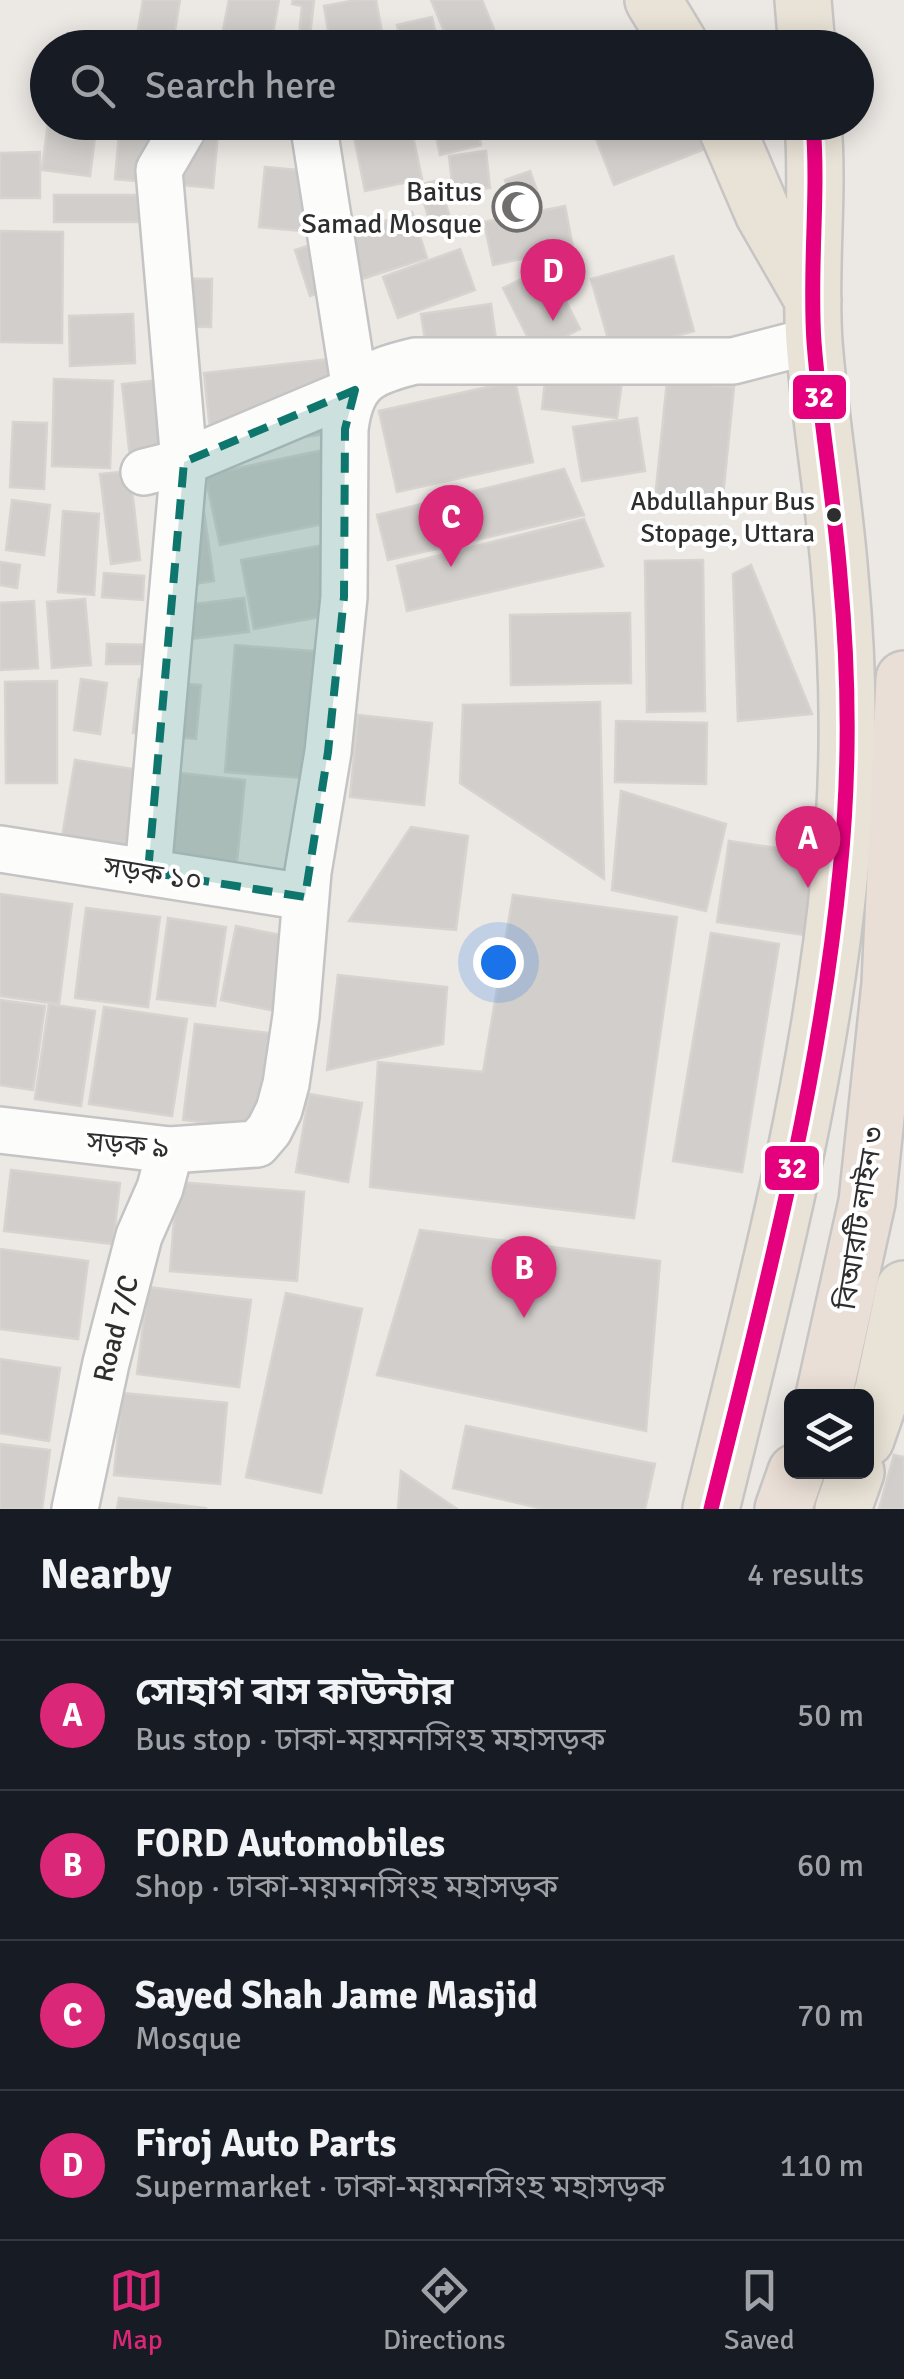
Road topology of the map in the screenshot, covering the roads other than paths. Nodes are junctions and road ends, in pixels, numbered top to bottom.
1 (653, 0) edge
2 (803, 0) edge
3 (671, 30) edge
4 (806, 30) edge
5 (177, 140) edge
6 (316, 140) edge
7 (732, 140) edge
8 (814, 140) edge
9 (814, 321) junction
10 (355, 390) junction
11 (164, 467) junction
12 (904, 679) edge
13 (0, 849) edge
14 (148, 872) junction
15 (305, 897) junction
16 (0, 1130) edge
17 (170, 1150) junction
18 (904, 1289) edge
19 (826, 1389) edge
20 (884, 1407) edge
21 (793, 1479) edge
22 (854, 1479) edge
23 (75, 1509) edge
24 (711, 1509) edge
25 (782, 1509) edge
26 (843, 1509) edge

1 - 3 highway
2 - 4 highway
5 - 11 street
6 - 10 street
7 - 9 highway
8 - 9 highway
9 - 10 street
9 - 24 highway
10 - 11 street
10 - 15 street
11 - 14 street
12 - 19 highway, বিআরটি লাইন ৩
13 - 14 street, সড়ক ১০
14 - 15 street, সড়ক ১০
15 - 17 street, সড়ক ৯
16 - 17 street, সড়ক ৯
17 - 23 street, Road 7/C
18 - 20 highway
21 - 25 highway
22 - 26 highway

